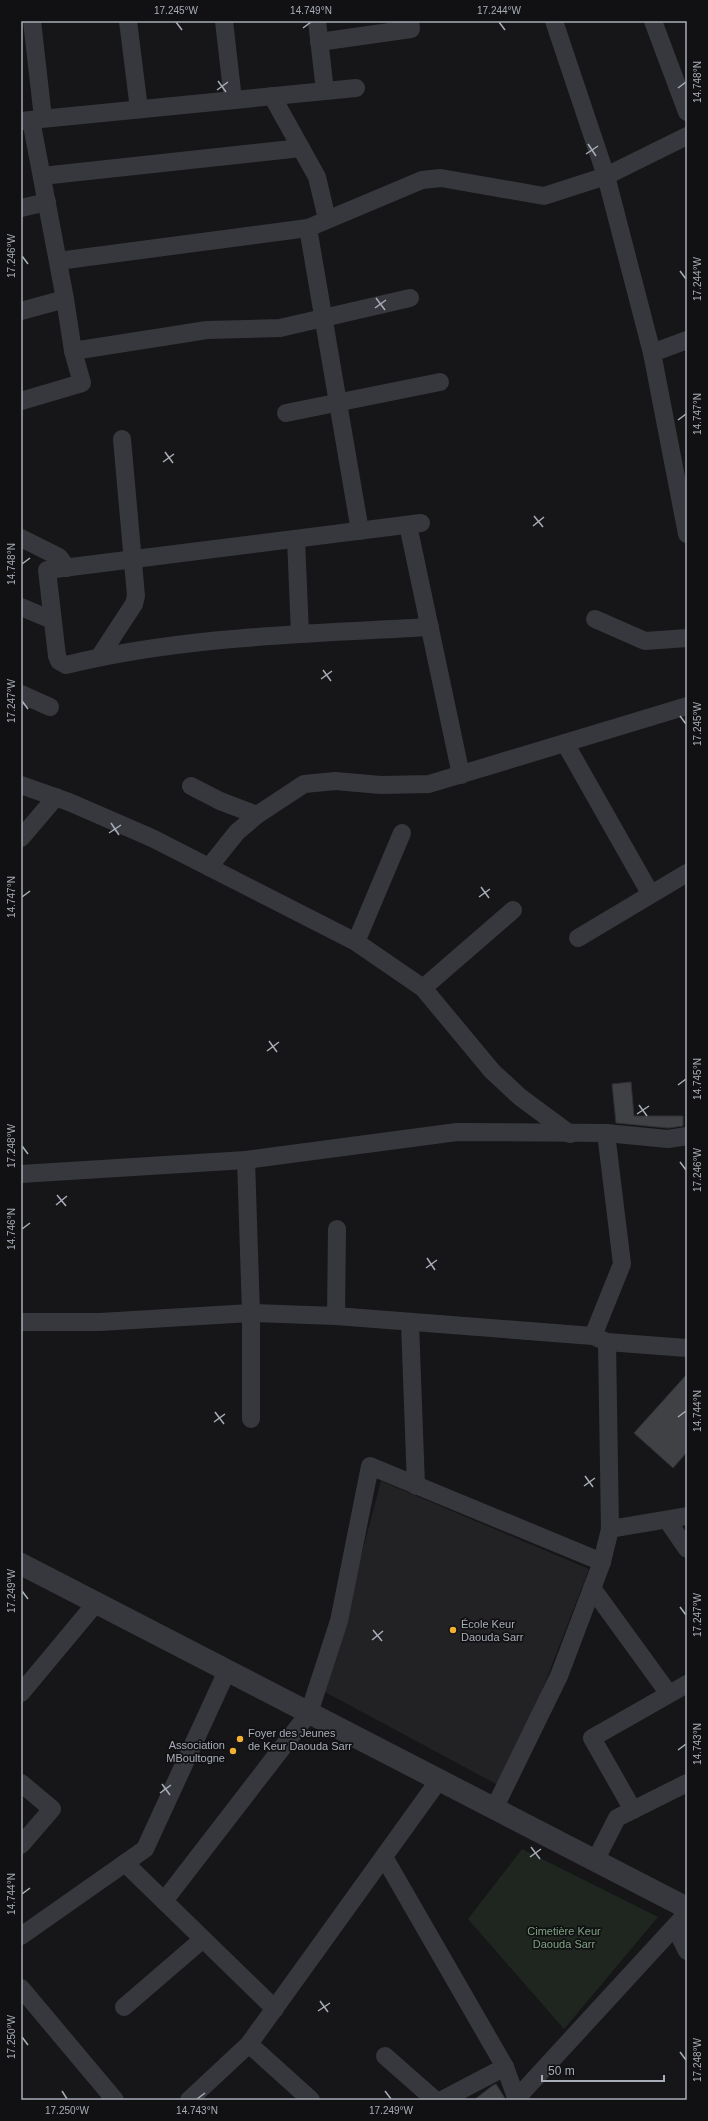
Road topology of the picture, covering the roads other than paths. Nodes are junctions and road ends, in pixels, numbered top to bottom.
1 (32, 21) edge
2 (128, 21) edge
3 (224, 21) edge
4 (317, 21) edge
5 (410, 21) edge
6 (554, 21) edge
7 (653, 21) edge
8 (319, 42) junction
9 (680, 72) edge
10 (356, 88) dead end
11 (325, 91) junction
12 (272, 96) junction
13 (234, 100) junction
14 (139, 109) junction
15 (687, 112) edge
16 (32, 120) edge
17 (687, 136) edge
18 (301, 148) junction
19 (42, 176) junction
20 (606, 176) junction
21 (47, 202) junction
22 (21, 208) edge
23 (327, 219) junction
24 (308, 228) junction
25 (58, 262) junction
26 (410, 298) dead end
27 (65, 299) junction
28 (21, 310) edge
29 (323, 318) junction
30 (687, 340) edge
31 (72, 351) junction
32 (652, 353) junction
33 (440, 382) dead end
34 (21, 401) edge
35 (338, 403) junction
36 (286, 413) dead end
37 (122, 439) dead end
38 (680, 460) edge
39 (360, 531) junction
40 (687, 534) edge
41 (21, 538) edge
42 (296, 539) junction
43 (132, 560) junction
44 (67, 568) junction
45 (21, 607) edge
46 (595, 619) dead end
47 (52, 620) junction
48 (430, 628) junction
49 (300, 634) junction
50 (687, 638) edge
51 (100, 656) junction
52 (21, 694) edge
53 (687, 706) edge
54 (50, 707) dead end
55 (565, 743) junction
56 (461, 775) junction
57 (21, 785) edge
58 (191, 786) dead end
59 (56, 798) junction
60 (257, 815) junction
61 (402, 833) dead end
62 (21, 838) edge
63 (209, 867) junction
64 (687, 873) edge
65 (650, 893) junction
66 (513, 910) dead end
67 (578, 938) dead end
68 (356, 942) junction
69 (423, 988) junction
70 (606, 1133) junction
71 (570, 1134) junction
72 (687, 1136) edge
73 (246, 1160) junction
74 (21, 1174) edge
75 (337, 1229) dead end
76 (251, 1313) junction
77 (336, 1316) junction
78 (21, 1322) edge
79 (410, 1323) junction
80 (600, 1339) junction
81 (687, 1348) edge
82 (251, 1419) dead end
83 (416, 1486) junction
84 (687, 1516) edge
85 (667, 1520) junction
86 (610, 1529) junction
87 (687, 1549) edge
88 (602, 1562) junction
89 (21, 1564) edge
90 (592, 1588) junction
91 (96, 1603) junction
92 (227, 1671) junction
93 (687, 1684) edge
94 (21, 1693) edge
95 (669, 1694) junction
96 (309, 1713) junction
97 (439, 1780) junction
98 (21, 1783) edge
99 (687, 1783) edge
100 (494, 1809) junction
101 (633, 1810) junction
102 (21, 1845) edge
103 (384, 1857) junction
104 (595, 1861) junction
105 (126, 1863) junction
106 (164, 1900) junction
107 (687, 1908) edge
108 (687, 1913) edge
109 (675, 1927) junction
110 (21, 1936) edge
111 (203, 1939) junction
112 (687, 1951) edge
113 (21, 1988) edge
114 (124, 2007) dead end
115 (275, 2009) junction
116 (249, 2044) junction
117 (385, 2056) dead end
118 (505, 2067) junction
119 (517, 2099) edge
120 (115, 2100) edge
121 (189, 2100) edge
122 (311, 2100) edge
123 (435, 2100) edge
124 (442, 2100) edge

1 - 16 street
2 - 14 street
3 - 13 street
4 - 8 street
5 - 8 street
6 - 20 street
7 - 9 street
8 - 11 street
9 - 15 street
10 - 11 street
11 - 12 street
12 - 13 street
12 - 18 street
13 - 14 street
14 - 16 street
16 - 19 street
17 - 20 street
18 - 19 street
18 - 23 street
19 - 21 street
20 - 23 street
20 - 32 street
21 - 22 street
21 - 25 street
23 - 24 street
24 - 25 street
24 - 29 street
25 - 27 street
26 - 29 street
27 - 28 street
27 - 31 street
29 - 31 street
29 - 35 street
30 - 32 street
31 - 34 street
32 - 38 street
33 - 35 street
35 - 36 street
35 - 39 street
37 - 43 street
38 - 40 street
39 - 42 street
39 - 48 street
41 - 44 street
42 - 43 street
42 - 49 street
43 - 44 street
43 - 51 street
44 - 47 street
45 - 47 street
46 - 50 street
47 - 51 street
48 - 49 street
48 - 56 street
49 - 51 street
52 - 54 street
53 - 55 street
55 - 56 street
55 - 65 street
56 - 60 street
57 - 59 street
58 - 60 street
59 - 62 street
59 - 63 street
60 - 63 street
61 - 68 street
63 - 68 street
64 - 65 street
65 - 67 street
66 - 69 street
68 - 69 street
69 - 71 street
70 - 71 street
70 - 72 street
70 - 80 street
71 - 73 street
73 - 74 street
73 - 76 street
75 - 77 street
76 - 77 street
76 - 78 street
76 - 82 street
77 - 79 street
79 - 80 street
79 - 83 street
80 - 81 street
80 - 86 street
83 - 88 street
83 - 96 street
84 - 85 street
85 - 86 street
85 - 87 street
86 - 88 street
88 - 90 street
89 - 91 street
90 - 95 street
90 - 100 street
91 - 92 street
91 - 94 street
92 - 96 street
92 - 105 street
93 - 95 street
95 - 101 street
96 - 97 street
96 - 106 street
97 - 100 street
97 - 103 street
98 - 102 street
99 - 101 street
100 - 104 street
101 - 104 street
103 - 115 street
103 - 118 street
104 - 107 street
105 - 106 street
105 - 110 street
106 - 111 street
108 - 109 street
109 - 112 street
109 - 119 street
111 - 114 street
111 - 115 street
113 - 120 street
115 - 116 street
116 - 121 street
116 - 122 street
117 - 123 street
118 - 119 street
118 - 124 street

